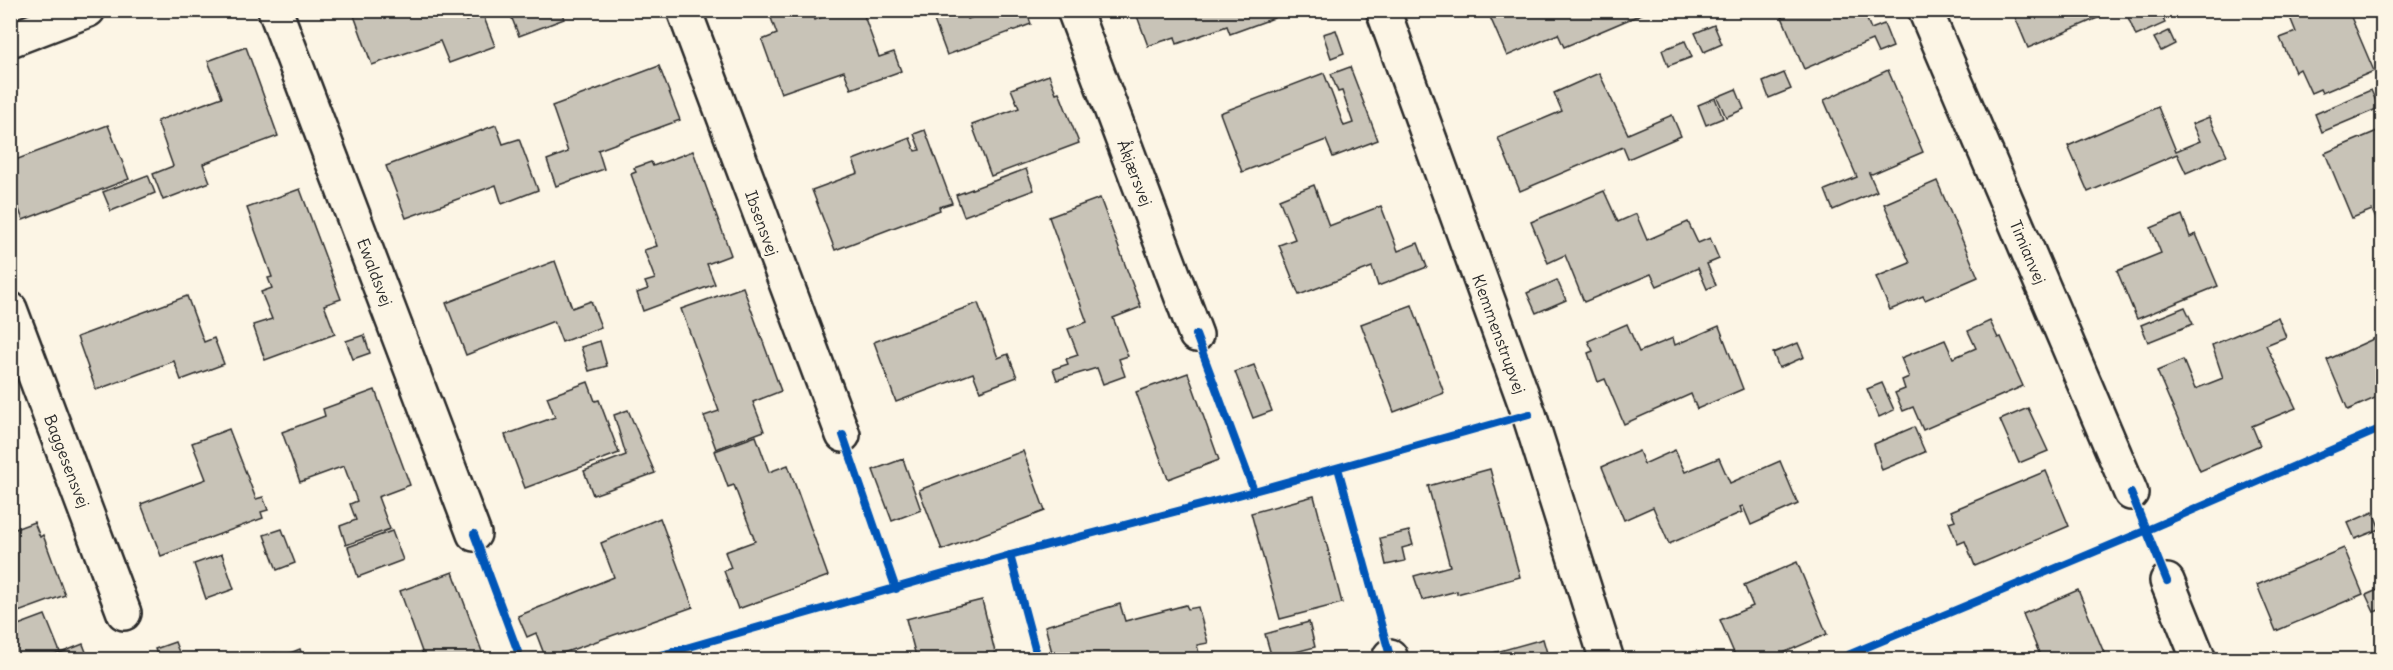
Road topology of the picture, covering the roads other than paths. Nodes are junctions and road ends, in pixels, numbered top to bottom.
1 (275, 10) edge
2 (684, 10) edge
3 (1074, 10) edge
4 (1383, 10) edge
5 (1925, 10) edge
6 (68, 14) edge
7 (10, 40) edge
8 (10, 309) edge
9 (1197, 335) dead end
10 (843, 435) dead end
11 (2131, 493) dead end
12 (474, 534) dead end
13 (2167, 581) dead end
14 (124, 613) dead end
15 (1607, 660) edge
16 (2199, 660) edge

1 - 12 street, Ewaldsvej
2 - 10 street, Ibsensvej
3 - 9 street, Åkjærsvej
4 - 15 street, Klemmenstrupvej
5 - 11 street, Timianvej
6 - 7 street
8 - 14 street, Baggesensvej
13 - 16 street

